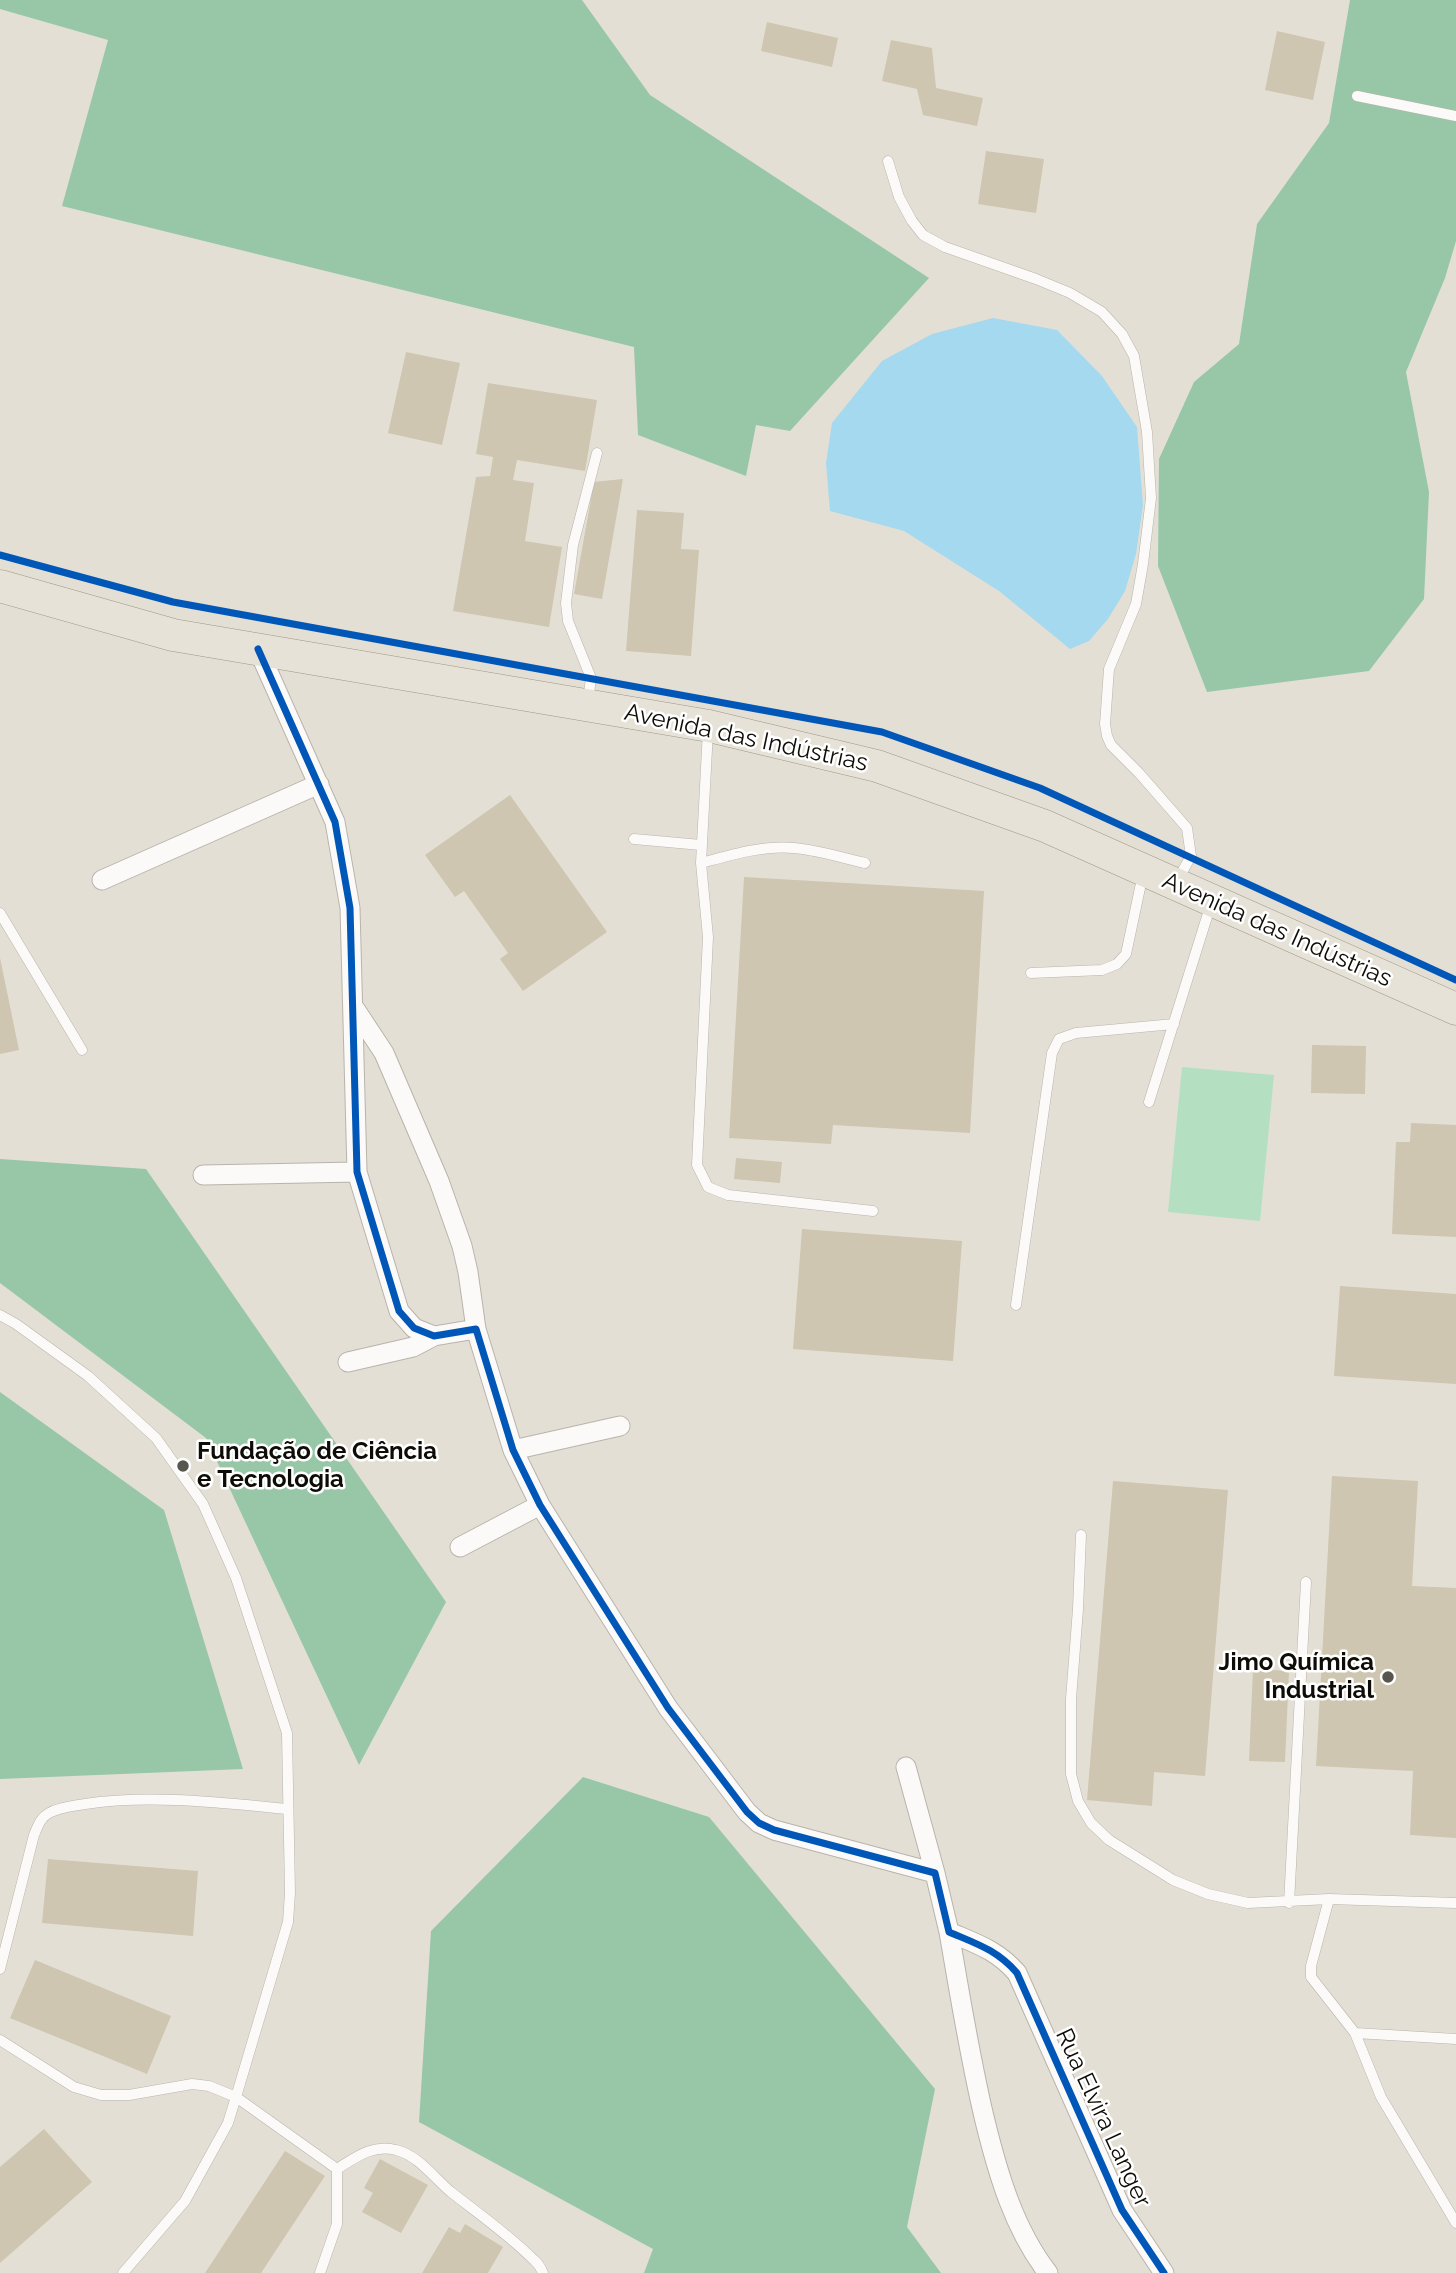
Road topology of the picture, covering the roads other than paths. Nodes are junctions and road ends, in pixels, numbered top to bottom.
1 (1357, 96) dead end
2 (1456, 116) edge
3 (888, 161) dead end
4 (597, 453) dead end
5 (0, 586) edge
6 (258, 649) junction
7 (587, 705) junction
8 (709, 726) junction
9 (319, 784) junction
10 (634, 839) dead end
11 (701, 845) junction
12 (701, 863) junction
13 (865, 863) dead end
14 (1144, 870) junction
15 (102, 880) dead end
16 (1175, 884) junction
17 (1212, 901) junction
18 (0, 913) edge
19 (1031, 973) dead end
20 (354, 1008) junction
21 (1456, 1009) edge
22 (1174, 1024) junction
23 (82, 1050) dead end
24 (1149, 1102) dead end
25 (357, 1172) junction
26 (203, 1175) dead end
27 (873, 1211) dead end
28 (1016, 1305) dead end
29 (0, 1315) edge
30 (476, 1329) junction
31 (434, 1336) junction
32 (348, 1363) dead end
33 (620, 1426) dead end
34 (513, 1450) junction
35 (540, 1505) junction
36 (1081, 1535) dead end
37 (460, 1547) dead end
38 (1306, 1582) dead end
39 (906, 1768) dead end
40 (288, 1809) junction
41 (935, 1873) junction
42 (1329, 1899) junction
43 (1289, 1903) junction
44 (1456, 1903) edge
45 (949, 1932) junction
46 (0, 1969) edge
47 (1354, 2033) junction
48 (1456, 2039) edge
49 (0, 2040) edge
50 (236, 2096) junction
51 (337, 2169) junction
52 (1456, 2222) edge
53 (123, 2273) edge
54 (320, 2273) edge
55 (543, 2273) edge
56 (1048, 2273) edge
57 (1164, 2273) edge

1 - 2 lane
3 - 16 lane
4 - 7 lane
5 - 6 main road, Avenida das Indústrias
6 - 7 main road, Avenida das Indústrias
6 - 9 street
7 - 8 main road, Avenida das Indústrias
8 - 11 lane
8 - 14 main road, Avenida das Indústrias
9 - 15 street
9 - 20 street
10 - 11 lane
11 - 12 lane
12 - 13 lane
12 - 27 lane
14 - 16 main road, Avenida das Indústrias
14 - 19 lane
16 - 17 main road, Avenida das Indústrias
17 - 21 main road, Avenida das Indústrias
17 - 22 lane
18 - 23 lane
20 - 25 street
20 - 30 street
22 - 24 lane
22 - 28 lane
25 - 26 street
25 - 31 street
29 - 40 lane
30 - 31 street
30 - 34 street
31 - 32 street
33 - 34 street
34 - 35 street
35 - 37 street
35 - 41 street
36 - 43 lane
38 - 43 lane
39 - 41 street
40 - 46 lane
40 - 50 lane
41 - 45 street
42 - 43 lane
42 - 44 lane
42 - 47 lane
45 - 56 street
45 - 57 street, Rua Elvira Langer
47 - 48 lane
47 - 52 lane
49 - 50 lane
50 - 51 lane
50 - 53 lane
51 - 54 lane
51 - 55 lane

